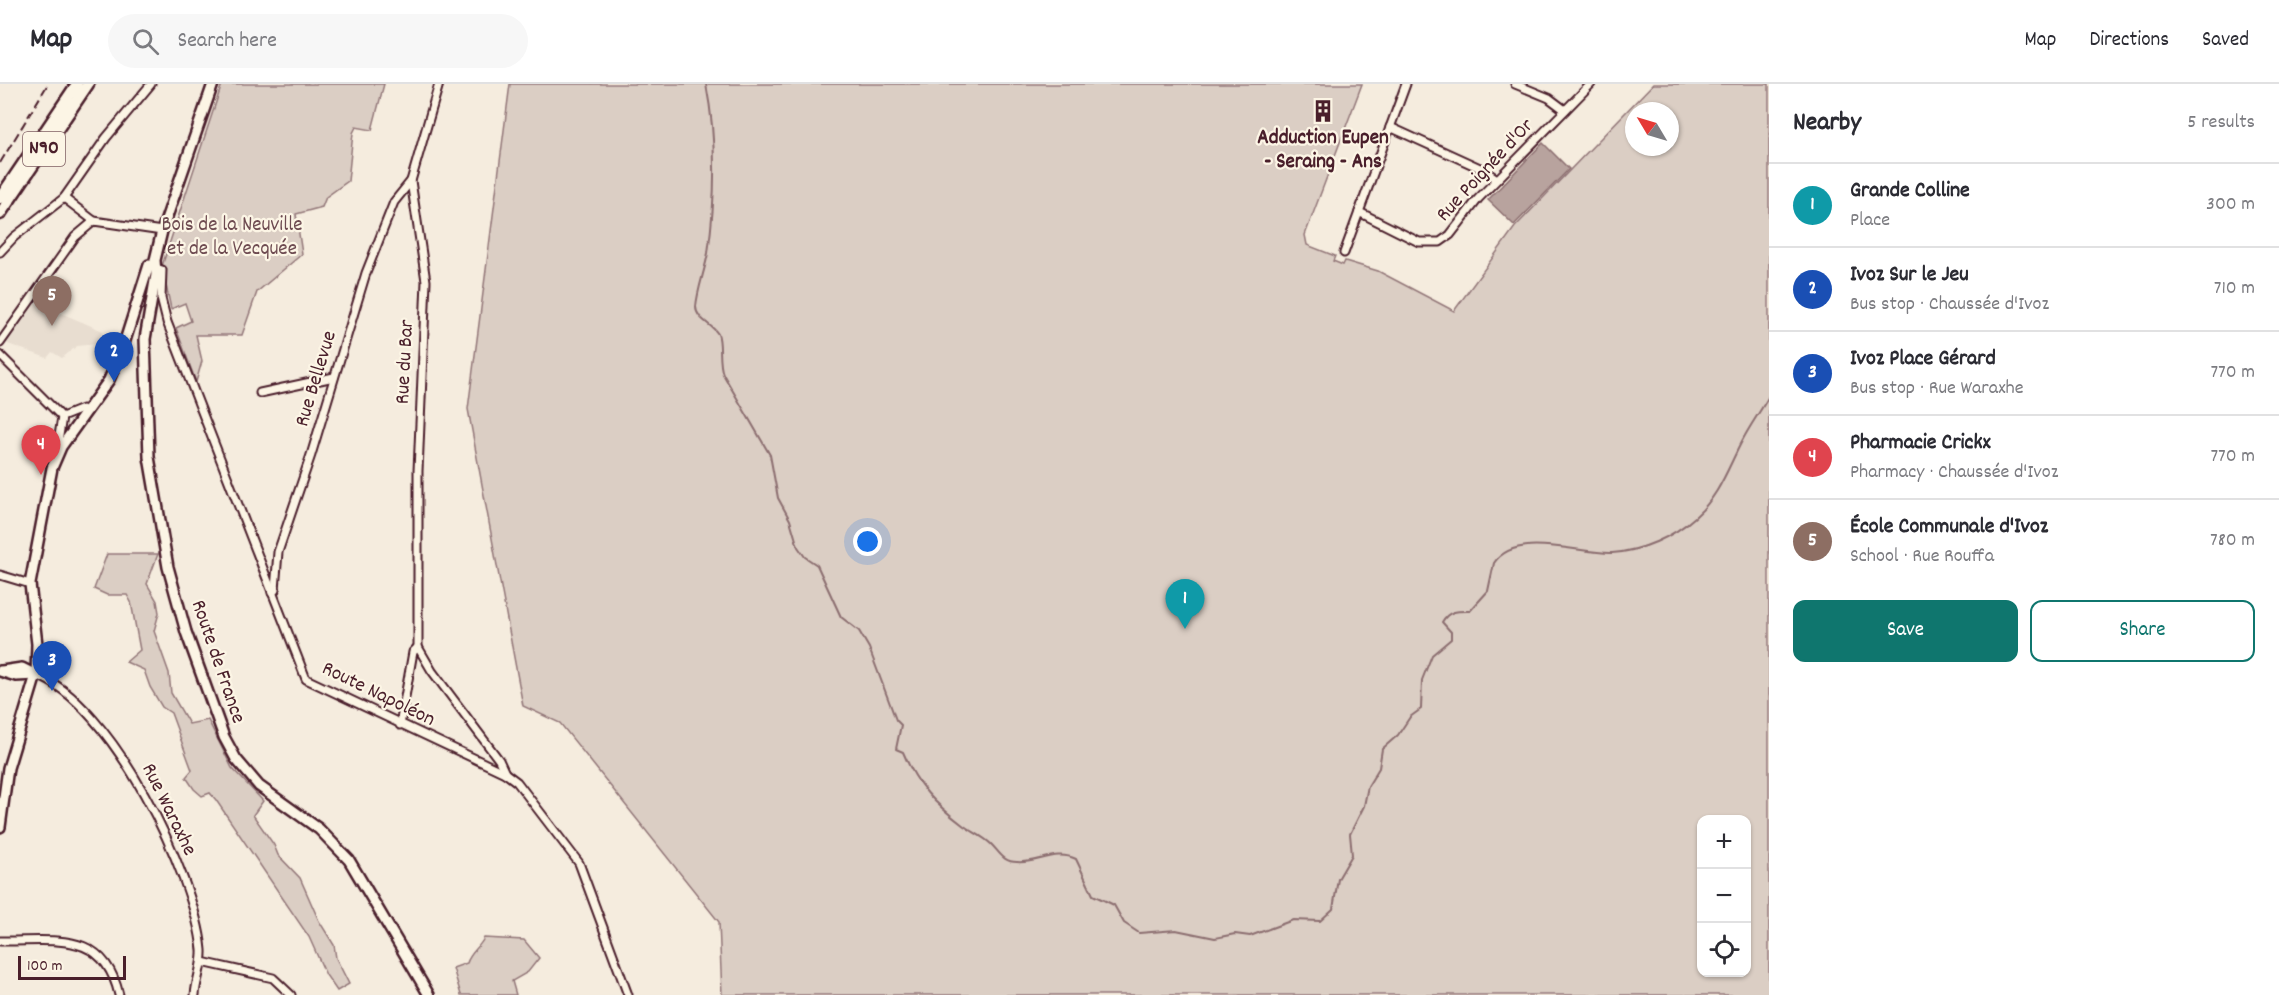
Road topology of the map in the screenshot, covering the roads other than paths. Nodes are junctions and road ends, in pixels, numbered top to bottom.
1 (77, 84) edge
2 (88, 84) edge
3 (151, 84) edge
4 (213, 84) edge
5 (440, 84) edge
6 (1406, 84) edge
7 (1515, 84) edge
8 (1591, 84) edge
9 (1565, 110) junction
10 (1390, 127) junction
11 (1497, 179) junction
12 (411, 181) junction
13 (0, 198) edge
14 (64, 198) junction
15 (1359, 213) junction
16 (0, 214) edge
17 (94, 221) junction
18 (162, 231) junction
19 (0, 252) edge
20 (1344, 253) dead end
21 (156, 268) junction
22 (0, 343) edge
23 (0, 355) edge
24 (334, 376) junction
25 (260, 393) dead end
26 (88, 411) junction
27 (62, 417) junction
28 (61, 447) junction
29 (0, 575) edge
30 (30, 584) junction
31 (272, 593) junction
32 (418, 647) junction
33 (1, 671) edge
34 (36, 675) junction
35 (400, 724) junction
36 (505, 772) junction
37 (0, 827) edge
38 (0, 941) edge
39 (202, 962) junction
40 (119, 995) edge
41 (195, 995) edge
42 (291, 995) edge
43 (429, 995) edge
44 (628, 995) edge

1 - 13 highway, N90
2 - 16 highway, N90
3 - 14 street
4 - 18 main road, Route de France
5 - 12 street, Rue du Bar
6 - 10 street
7 - 9 street
8 - 9 street, Rue Poignée d'Or
9 - 11 street, Rue Poignée d'Or
10 - 11 street
10 - 15 street
11 - 15 street, Rue Poignée d'Or
12 - 24 street, Rue Bellevue
12 - 32 street, Rue du Bar
14 - 17 street
14 - 19 street
15 - 20 street
17 - 18 street
17 - 22 street
18 - 21 main road, Route de France
21 - 26 main road
21 - 31 street, Route Napoléon
21 - 43 main road, Route de France
23 - 27 street
24 - 25 street
24 - 31 street, Rue Bellevue
26 - 27 street
26 - 28 main road
27 - 28 street
28 - 30 main road
29 - 30 street
30 - 34 main road
31 - 35 street, Route Napoléon
32 - 35 street, Rue du Bar
32 - 36 street
33 - 34 main road
34 - 37 main road
34 - 39 street, Rue Waraxhe
35 - 36 street, Route Napoléon
36 - 44 street, Route Napoléon
38 - 40 street
39 - 41 street, Rue Waraxhe
39 - 42 street

